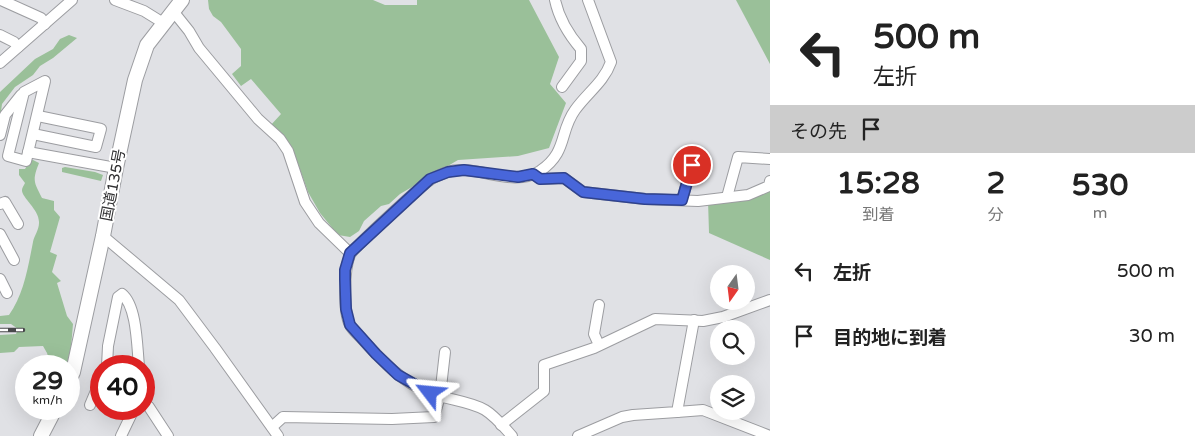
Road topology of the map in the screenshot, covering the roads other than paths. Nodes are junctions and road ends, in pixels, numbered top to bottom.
1 (1, 0) edge
2 (72, 0) edge
3 (555, 0) edge
4 (588, 0) edge
5 (117, 1) edge
6 (178, 5) edge
7 (45, 24) junction
8 (165, 24) junction
9 (0, 35) edge
10 (18, 47) junction
11 (0, 63) edge
12 (562, 87) dead end
13 (24, 92) junction
14 (3, 112) edge
15 (38, 116) junction
16 (33, 134) junction
17 (0, 135) edge
18 (28, 152) junction
19 (4, 155) edge
20 (770, 159) edge
21 (692, 165) dead end
22 (116, 168) junction
23 (533, 174) junction
24 (770, 180) edge
25 (727, 197) junction
26 (682, 200) junction
27 (0, 204) edge
28 (18, 224) dead end
29 (0, 234) edge
30 (104, 236) junction
31 (350, 253) junction
32 (14, 260) dead end
33 (0, 279) edge
34 (7, 293) dead end
35 (770, 300) edge
36 (599, 304) dead end
37 (694, 320) junction
38 (599, 345) junction
39 (445, 352) dead end
40 (77, 355) edge
41 (108, 355) edge
42 (138, 355) edge
43 (440, 396) junction
44 (677, 412) junction
45 (155, 416) edge
46 (49, 420) edge
47 (128, 420) edge
48 (501, 425) junction
49 (272, 427) junction
50 (41, 436) edge
51 (120, 436) edge
52 (168, 436) edge
53 (278, 436) edge
54 (512, 436) edge
55 (578, 436) edge
56 (770, 436) edge

1 - 7 street
2 - 7 street
3 - 12 street
4 - 23 street
5 - 8 street
6 - 8 highway, 国道135号
6 - 31 street
7 - 10 street
8 - 22 highway, 国道135号
9 - 10 street
10 - 11 street
13 - 14 street
13 - 15 street
13 - 19 street
14 - 17 street
15 - 16 street
15 - 16 street
16 - 18 street
18 - 19 street
18 - 22 street
20 - 25 street
21 - 26 street
22 - 30 highway, 国道135号
23 - 26 street
23 - 31 street
24 - 25 street
25 - 26 street
27 - 28 street
29 - 32 street
30 - 40 highway, 国道135号
30 - 49 street
31 - 43 street
33 - 34 street
35 - 37 street
36 - 38 street
37 - 38 street
37 - 44 street
38 - 48 street
39 - 43 street
41 - 42 street
43 - 48 street
43 - 49 street
44 - 55 street
44 - 56 street
45 - 52 street
46 - 50 highway
47 - 51 street
48 - 54 street
49 - 53 street

